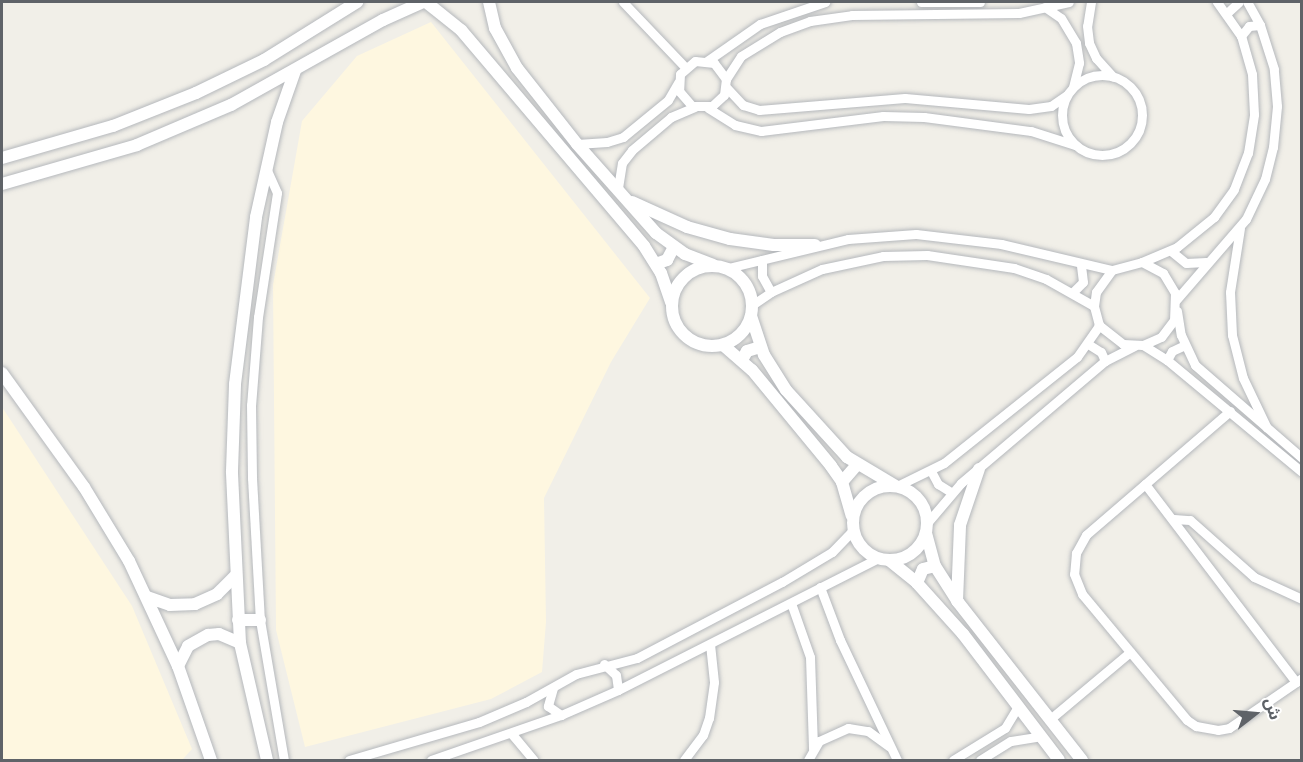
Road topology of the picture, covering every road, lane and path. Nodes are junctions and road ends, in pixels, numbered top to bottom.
1 (357, 2) edge
2 (395, 2) edge
3 (425, 2) edge
4 (489, 2) edge
5 (623, 2) edge
6 (825, 2) edge
7 (921, 2) edge
8 (955, 2) edge
9 (980, 2) edge
10 (1068, 2) edge
11 (1091, 2) edge
12 (1217, 2) edge
13 (1239, 2) edge
14 (1247, 2) edge
15 (1045, 7) junction
16 (1227, 13) junction
17 (382, 20) junction
18 (1260, 25) junction
19 (1241, 36) junction
20 (727, 47) junction
21 (738, 59) junction
22 (707, 61) junction
23 (685, 67) junction
24 (517, 68) junction
25 (295, 71) junction
26 (1113, 77) junction
27 (503, 78) junction
28 (678, 83) junction
29 (726, 83) junction
30 (1069, 93) junction
31 (696, 107) junction
32 (708, 108) junction
33 (578, 144) junction
34 (1075, 145) junction
35 (2, 158) edge
36 (266, 168) junction
37 (2, 184) edge
38 (618, 188) junction
39 (626, 199) junction
40 (1240, 227) junction
41 (815, 245) junction
42 (674, 248) junction
43 (1171, 251) junction
44 (762, 260) junction
45 (1142, 262) junction
46 (1206, 262) junction
47 (656, 264) junction
48 (713, 265) junction
49 (1081, 265) junction
50 (728, 268) junction
51 (1112, 270) junction
52 (771, 292) junction
53 (1073, 292) junction
54 (671, 302) junction
55 (1176, 305) junction
56 (1094, 306) junction
57 (752, 311) junction
58 (1099, 325) junction
59 (1088, 344) junction
60 (723, 345) junction
61 (1185, 345) junction
62 (1138, 346) junction
63 (760, 347) junction
64 (742, 360) junction
65 (1167, 360) junction
66 (1105, 361) junction
67 (2, 373) edge
68 (1230, 411) junction
69 (1267, 428) junction
70 (1302, 458) edge
71 (857, 465) junction
72 (979, 469) junction
73 (931, 471) junction
74 (1302, 472) edge
75 (842, 482) junction
76 (1145, 484) junction
77 (896, 486) junction
78 (951, 492) junction
79 (1174, 519) junction
80 (853, 524) junction
81 (927, 528) junction
82 (884, 559) junction
83 (935, 566) junction
84 (236, 575) junction
85 (917, 583) junction
86 (820, 587) junction
87 (147, 597) junction
88 (1302, 599) edge
89 (958, 602) junction
90 (790, 603) junction
91 (238, 620) junction
92 (260, 620) junction
93 (240, 643) junction
94 (710, 645) junction
95 (1130, 652) junction
96 (604, 664) junction
97 (178, 666) junction
98 (1299, 680) edge
99 (554, 686) junction
100 (618, 690) junction
101 (1018, 706) junction
102 (561, 715) junction
103 (1049, 720) junction
104 (511, 733) junction
105 (1042, 736) junction
106 (813, 749) junction
107 (892, 750) junction
108 (210, 759) edge
109 (267, 760) edge
110 (284, 760) edge
111 (349, 760) edge
112 (437, 760) edge
113 (534, 760) edge
114 (684, 760) edge
115 (808, 760) edge
116 (897, 760) edge
117 (953, 760) edge
118 (980, 760) edge
119 (1059, 760) edge
120 (1082, 760) edge

1 - 35 street
2 - 17 street
3 - 17 street
3 - 27 street
4 - 24 street
5 - 23 street
6 - 20 street
7 - 8 street
8 - 9 street
10 - 15 street
11 - 26 street
12 - 16 street
13 - 16 street
14 - 18 street
15 - 21 street
15 - 30 street
16 - 19 street
17 - 25 street
18 - 19 street
18 - 40 street
19 - 43 street
20 - 21 street
20 - 22 street
21 - 29 street
22 - 23 street
22 - 29 street
23 - 28 street
24 - 27 street
24 - 33 street
25 - 36 street
25 - 37 street
26 - 30 street
26 - 34 street
27 - 47 street
28 - 31 street
28 - 33 street
29 - 30 street
29 - 32 street
30 - 34 street
31 - 32 street
31 - 38 street
32 - 34 street
33 - 38 street
36 - 84 street
36 - 92 street
38 - 39 street
39 - 41 street
39 - 42 street
40 - 46 street
40 - 69 street
41 - 44 street
41 - 49 street
42 - 47 street
42 - 48 street
43 - 45 street
43 - 46 street
44 - 50 street
44 - 52 street
45 - 51 street
45 - 55 street
46 - 55 street
47 - 54 street
48 - 50 street
48 - 54 street
49 - 51 street
49 - 53 street
50 - 57 street
51 - 56 street
52 - 53 street
52 - 57 street
53 - 56 street
54 - 60 street
55 - 61 street
55 - 62 street
56 - 58 street
57 - 60 street
57 - 63 street
58 - 59 street
58 - 62 street
59 - 66 street
59 - 73 street
60 - 64 street
61 - 65 street
61 - 69 street
62 - 65 street
62 - 66 street
63 - 64 street
63 - 71 street
64 - 75 street
65 - 68 street
66 - 72 street
67 - 87 street
68 - 74 street
68 - 76 street
69 - 70 street
71 - 75 street
71 - 77 street
72 - 78 street
72 - 89 street
73 - 77 street
73 - 78 street
75 - 80 street
76 - 79 street
76 - 95 street
77 - 80 street
77 - 81 street
78 - 81 street
79 - 88 street
79 - 98 street
80 - 82 street
80 - 96 street
81 - 82 street
81 - 83 street
82 - 85 street
82 - 86 street
83 - 85 street
83 - 89 street
84 - 87 street
84 - 91 street
85 - 101 street
86 - 90 street
86 - 107 street
87 - 97 street
89 - 103 street
90 - 94 street
90 - 106 street
91 - 92 street
91 - 93 street
92 - 110 street
93 - 97 street
93 - 109 street
94 - 100 street
94 - 114 street
95 - 98 street
95 - 103 street
96 - 99 street
96 - 100 street
97 - 108 street
99 - 102 street
99 - 111 street
100 - 102 street
101 - 105 street
101 - 117 street
102 - 104 street
103 - 120 street
104 - 112 street
104 - 113 street
105 - 118 street
105 - 119 street
106 - 107 street
106 - 115 street
107 - 116 street

